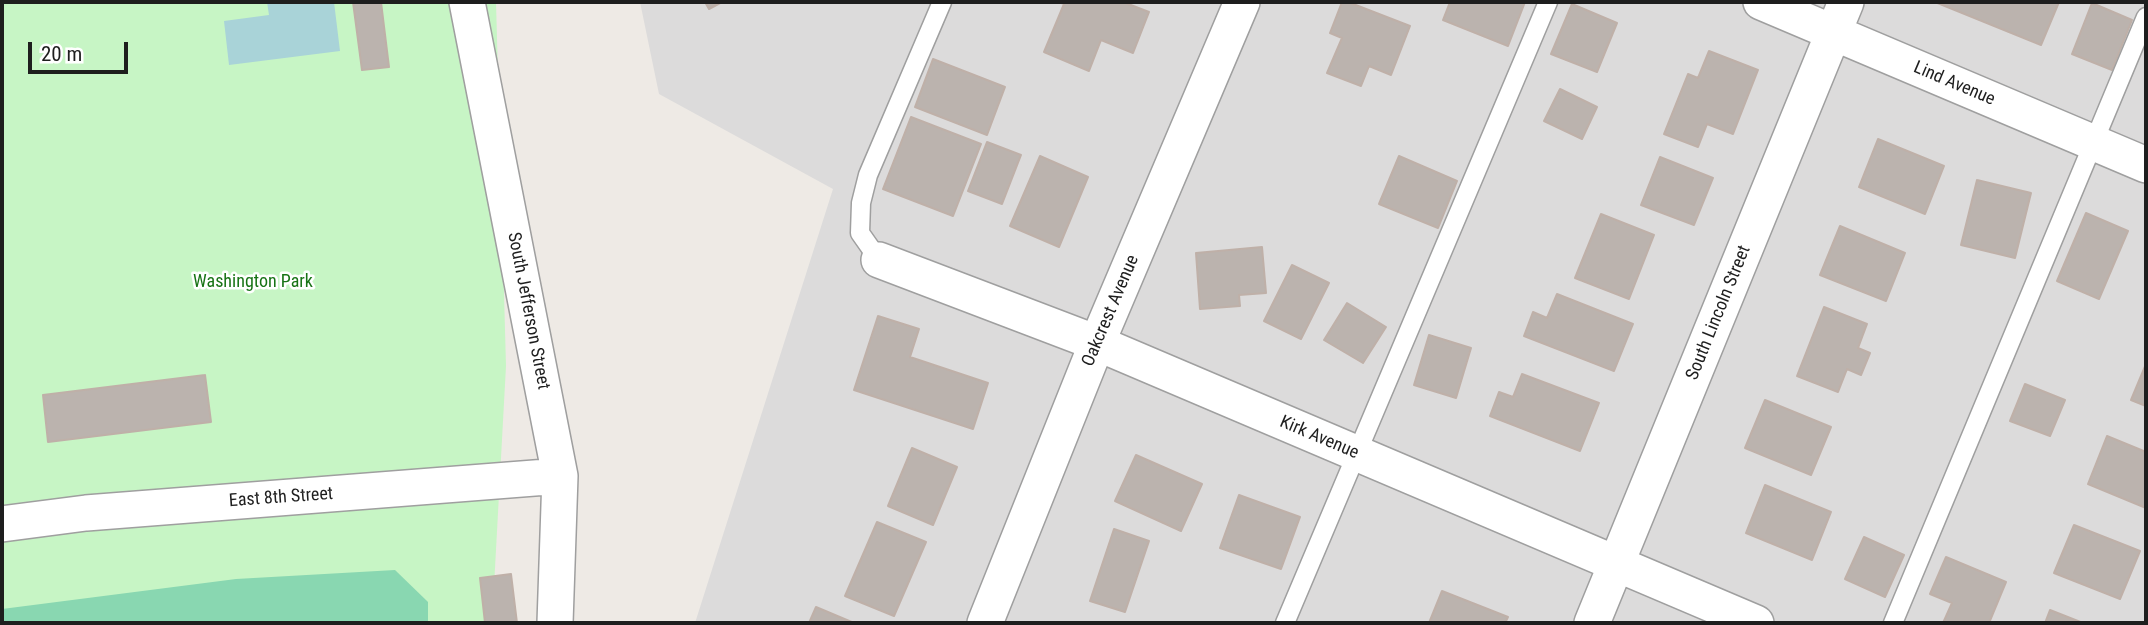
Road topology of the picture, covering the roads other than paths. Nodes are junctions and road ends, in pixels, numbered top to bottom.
1 (467, 2) edge
2 (942, 2) edge
3 (1242, 2) edge
4 (1548, 2) edge
5 (1761, 2) edge
6 (1840, 17) edge
7 (2146, 18) edge
8 (2092, 143) junction
9 (2146, 165) edge
10 (879, 260) joint
11 (1097, 343) junction
12 (1356, 454) junction
13 (560, 476) junction
14 (2, 524) edge
15 (1618, 564) junction
16 (555, 623) edge
17 (985, 623) edge
18 (1285, 623) edge
19 (1592, 623) edge
20 (1756, 623) edge
21 (1893, 623) edge

1 - 13 street, South Jefferson Street
2 - 10 lane
3 - 11 street, Oakcrest Avenue
4 - 12 lane
5 - 6 street, Lind Avenue
6 - 8 street, Lind Avenue
6 - 15 street, South Lincoln Street
7 - 8 lane
8 - 9 street, Lind Avenue
8 - 21 lane
10 - 11 street, Kirk Avenue
11 - 12 street, Kirk Avenue
11 - 17 street, Oakcrest Avenue
12 - 15 street, Kirk Avenue
12 - 18 lane
13 - 14 street, East 8th Street
13 - 16 street, South Jefferson Street
15 - 19 street, South Lincoln Street
15 - 20 street, Kirk Avenue

